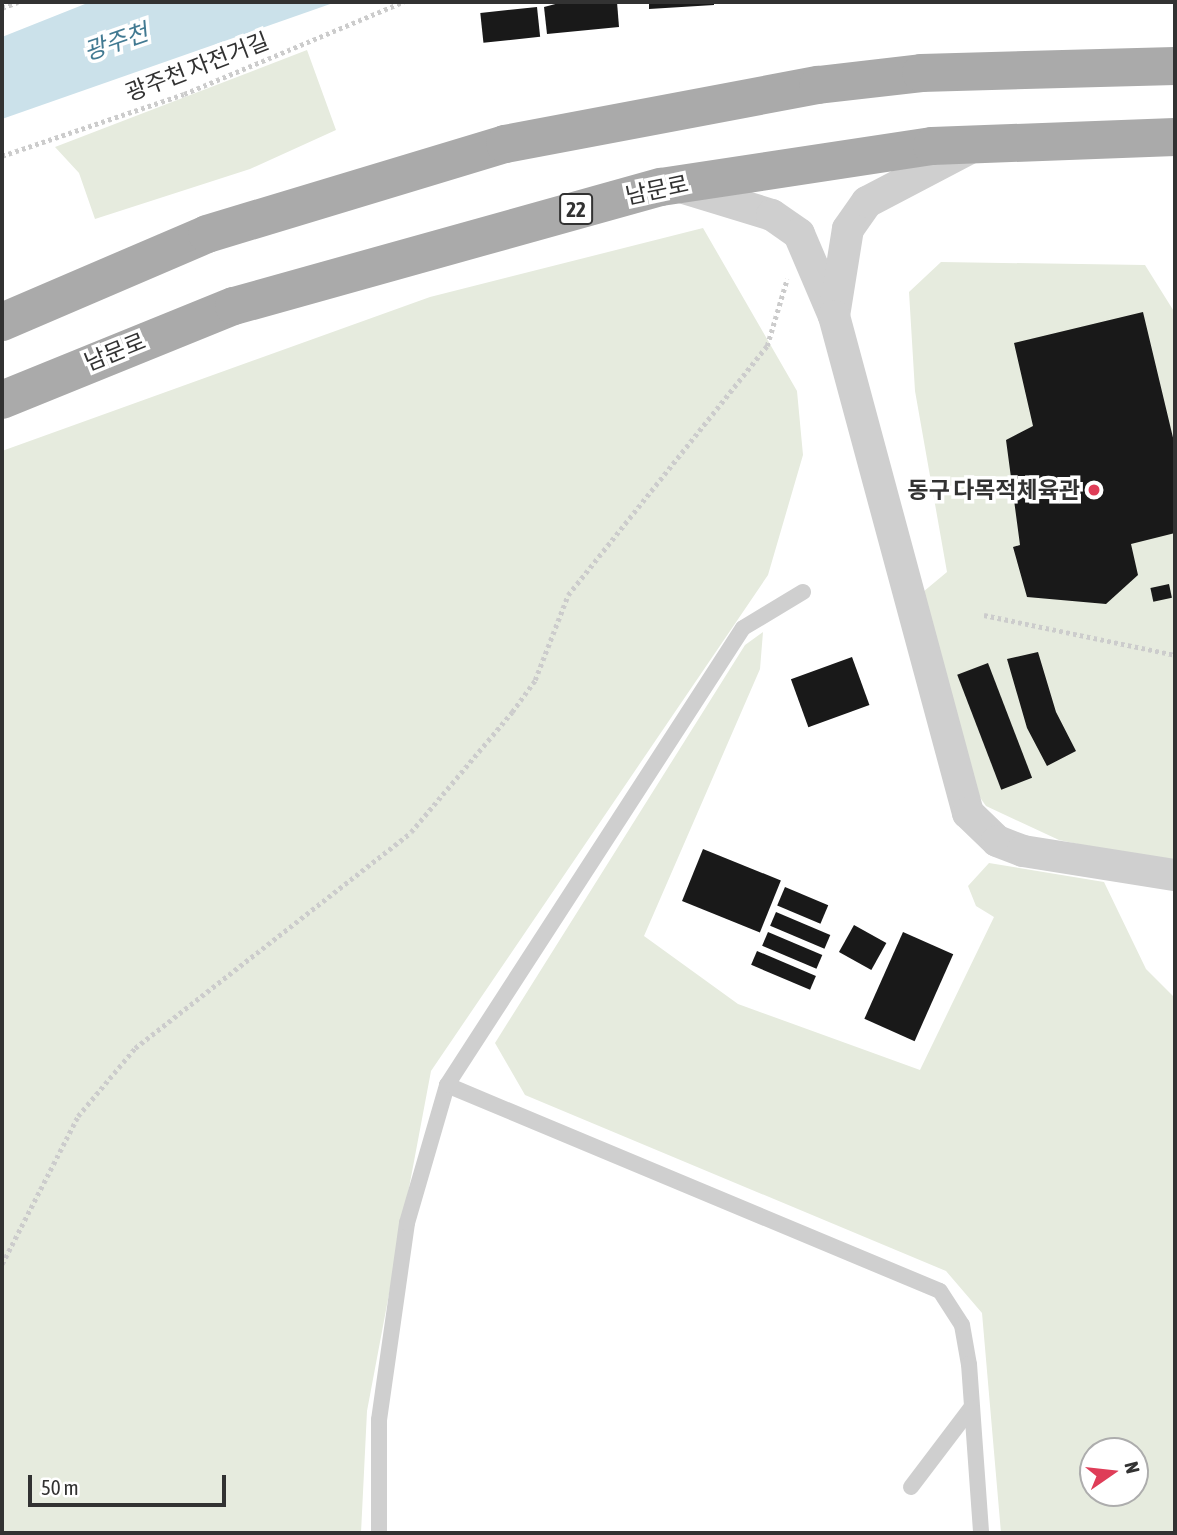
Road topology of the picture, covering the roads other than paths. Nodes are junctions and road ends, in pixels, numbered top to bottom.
1 (1175, 66) edge
2 (1175, 137) edge
3 (980, 143) junction
4 (672, 185) junction
5 (834, 316) junction
6 (2, 322) edge
7 (2, 400) edge
8 (803, 592) dead end
9 (1175, 875) edge
10 (447, 1085) junction
11 (971, 1408) junction
12 (911, 1487) dead end
13 (379, 1533) edge
14 (981, 1533) edge

1 - 6 main road
2 - 3 main road, 남문로 / 22
3 - 4 main road, 남문로 / 22
3 - 5 street
4 - 5 street
4 - 7 main road, 남문로 / 22
5 - 9 street
8 - 10 lane
10 - 11 lane
10 - 13 lane
11 - 12 lane
11 - 14 lane

